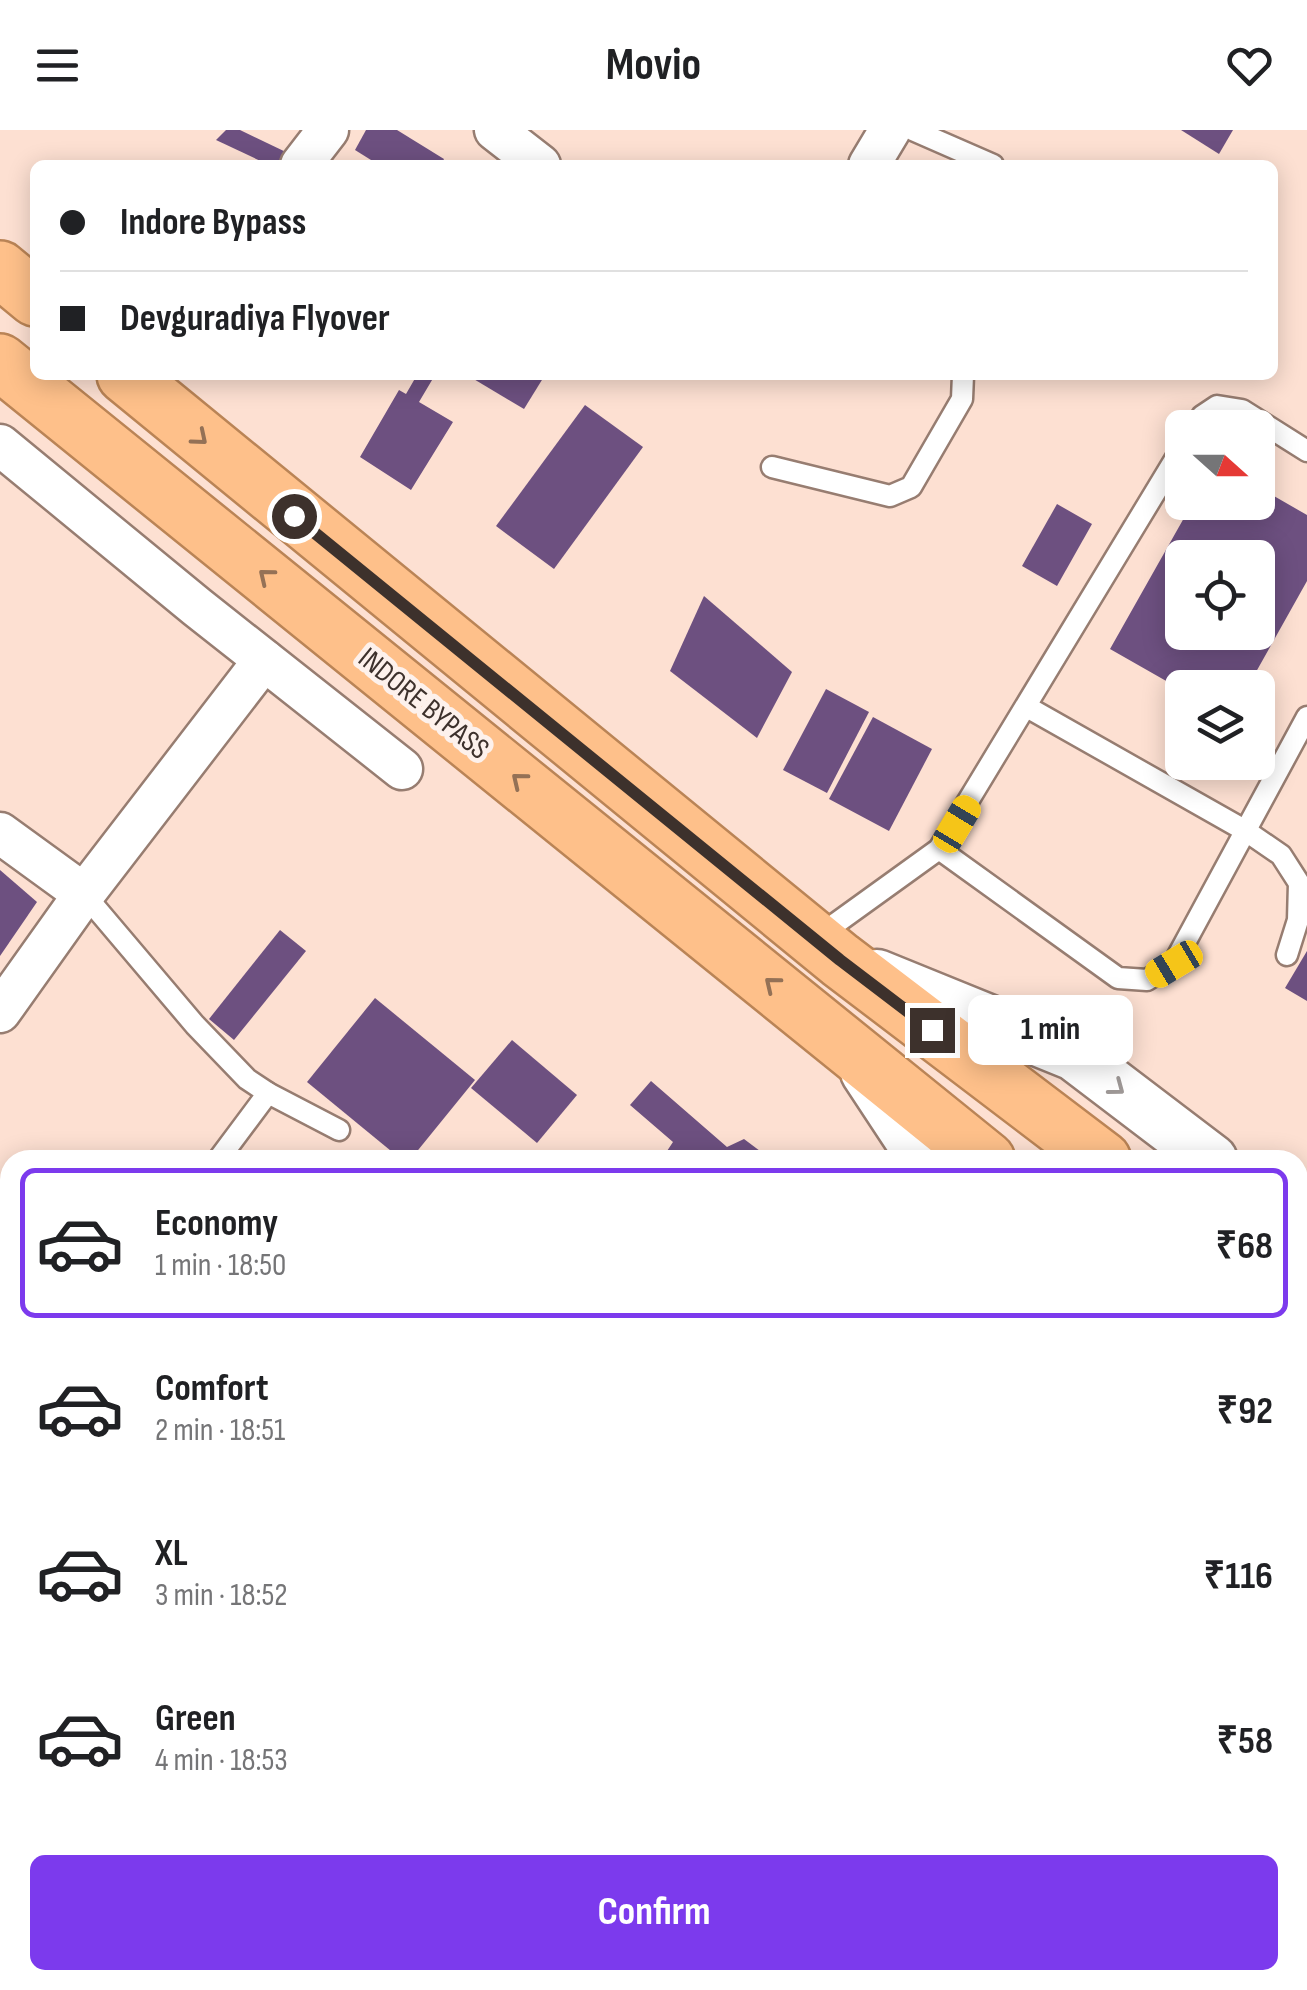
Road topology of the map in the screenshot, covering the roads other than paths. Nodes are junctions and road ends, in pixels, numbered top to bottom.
1 (328, 130) edge
2 (495, 130) edge
3 (890, 130) edge
4 (913, 130) edge
5 (305, 160) edge
6 (534, 160) edge
7 (872, 160) edge
8 (982, 160) edge
9 (0, 269) edge
10 (30, 294) edge
11 (0, 362) edge
12 (136, 380) edge
13 (963, 380) edge
14 (1212, 410) edge
15 (1242, 410) edge
16 (1275, 431) edge
17 (0, 444) edge
18 (1307, 451) edge
19 (772, 467) dead end
20 (1165, 476) edge
21 (264, 660) junction
22 (1027, 707) junction
23 (1307, 717) edge
24 (402, 769) dead end
25 (1246, 830) junction
26 (0, 833) edge
27 (940, 849) junction
28 (84, 894) junction
29 (828, 949) junction
30 (1287, 955) dead end
31 (0, 1012) edge
32 (848, 1045) junction
33 (268, 1093) junction
34 (339, 1130) dead end
35 (225, 1150) edge
36 (917, 1150) edge
37 (975, 1150) edge
38 (1091, 1150) edge
39 (1199, 1150) edge

1 - 5 street
2 - 6 street
3 - 7 street
4 - 8 lane
9 - 10 highway
32 -> 11 highway, INDORE BYPASS
12 -> 29 highway
13 - 19 lane
14 - 15 lane
16 - 18 lane
17 - 21 street
20 - 22 lane
21 - 24 street
21 - 28 street
22 - 25 lane
22 - 27 lane
23 - 25 lane
25 - 27 lane
25 - 30 lane
26 - 28 street
27 - 29 lane
28 - 31 street
28 - 33 lane
29 - 38 highway
29 -> 39 street
32 - 36 street
32 - 37 highway, INDORE BYPASS
33 - 34 lane
33 - 35 lane

